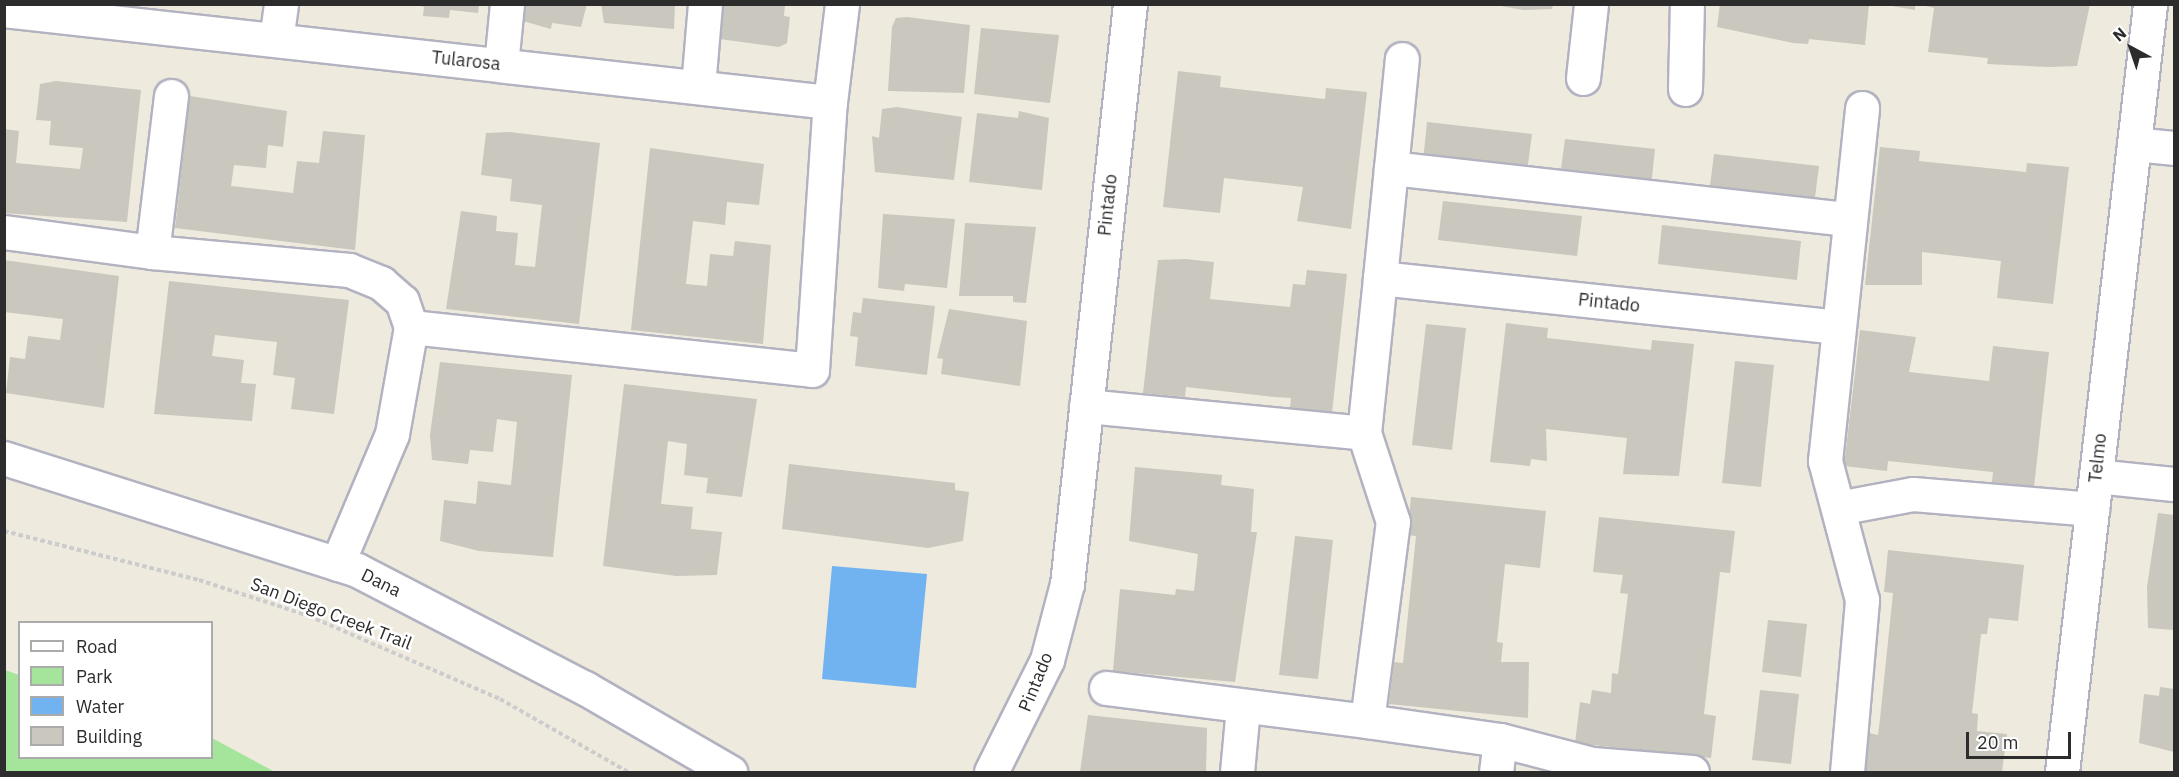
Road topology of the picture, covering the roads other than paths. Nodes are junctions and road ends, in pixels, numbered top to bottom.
1 (280, 4) edge
2 (507, 4) edge
3 (705, 4) edge
4 (842, 4) edge
5 (1130, 4) edge
6 (1591, 4) edge
7 (1687, 4) edge
8 (2150, 4) edge
9 (4, 10) edge
10 (88, 12) edge
11 (276, 40) junction
12 (1402, 58) dead end
13 (501, 65) junction
14 (1583, 78) dead end
15 (698, 87) junction
16 (1685, 89) dead end
17 (171, 96) dead end
18 (830, 102) junction
19 (1862, 108) dead end
20 (2134, 144) junction
21 (2175, 148) edge
22 (1391, 168) junction
23 (1850, 219) junction
24 (4, 232) edge
25 (152, 252) junction
26 (1380, 278) junction
27 (411, 327) junction
28 (1838, 327) junction
29 (1086, 406) junction
30 (1364, 434) junction
31 (4, 458) edge
32 (2096, 476) junction
33 (2175, 484) edge
34 (1838, 508) junction
35 (2092, 509) junction
36 (337, 564) junction
37 (1106, 688) dead end
38 (1243, 707) junction
39 (1367, 722) junction
40 (1500, 740) junction
41 (730, 772) edge
42 (991, 772) edge
43 (1237, 772) edge
44 (1496, 772) edge
45 (1692, 772) edge
46 (1847, 772) edge
47 (2062, 772) edge

1 - 11 street
2 - 13 street
3 - 15 street
4 - 18 street
5 - 29 street, Pintado
6 - 14 street
7 - 16 street
8 - 20 street, Telmo
9 - 10 street, Tularosa
10 - 11 street, Tularosa
11 - 13 street, Tularosa
12 - 22 street
13 - 15 street, Tularosa
15 - 18 street, Tularosa
17 - 25 street
18 - 27 street
19 - 23 street
20 - 21 street
20 - 32 street, Telmo
22 - 23 street
22 - 26 street
23 - 28 street
24 - 25 street
25 - 27 street
26 - 28 street, Pintado
26 - 30 street
27 - 36 street
28 - 34 street
29 - 30 street
29 - 42 street, Pintado
30 - 39 street
31 - 36 street, Dana
32 - 33 street
32 - 35 street, Telmo
34 - 35 street
34 - 46 street
35 - 47 street, Telmo
36 - 41 street, Dana
37 - 38 street
38 - 39 street
38 - 43 street
39 - 40 street
40 - 44 street
40 - 45 street

